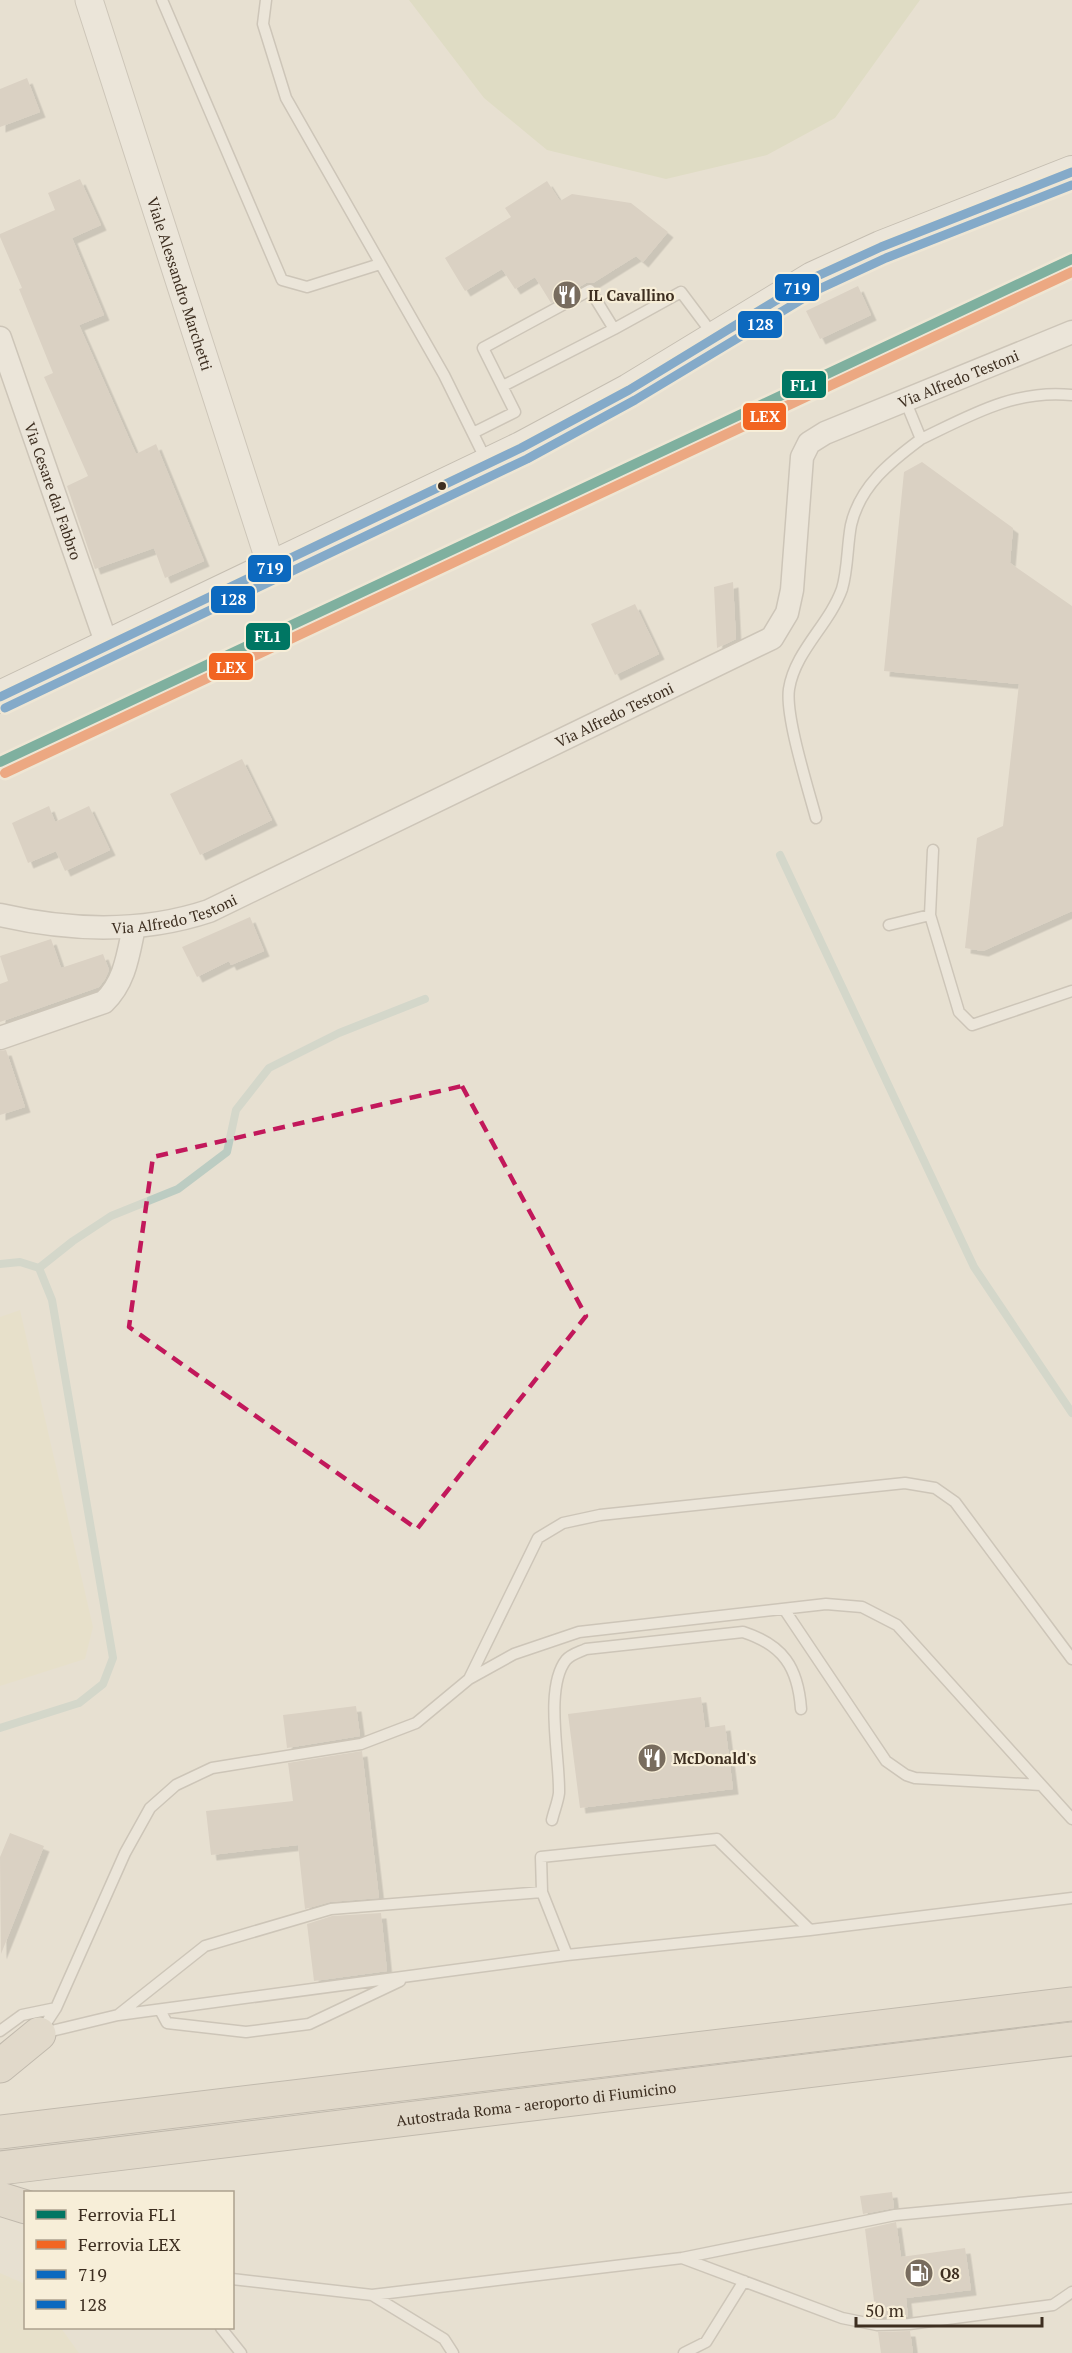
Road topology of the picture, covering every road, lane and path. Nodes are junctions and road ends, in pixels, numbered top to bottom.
1 (89, 0) edge
2 (162, 0) edge
3 (266, 0) edge
4 (1072, 172) edge
5 (380, 264) junction
6 (614, 329) junction
7 (1072, 332) edge
8 (714, 336) junction
9 (0, 338) edge
10 (503, 386) junction
11 (1072, 395) edge
12 (905, 400) junction
13 (473, 433) junction
14 (921, 439) junction
15 (488, 465) junction
16 (272, 569) junction
17 (107, 645) junction
18 (0, 697) edge
19 (816, 818) dead end
20 (933, 850) dead end
21 (930, 915) junction
22 (2, 919) edge
23 (889, 926) dead end
24 (134, 927) junction
25 (1072, 991) edge
26 (0, 1038) edge
27 (784, 1609) junction
28 (1072, 1659) edge
29 (469, 1679) junction
30 (801, 1708) dead end
31 (1041, 1785) junction
32 (1072, 1819) edge
33 (552, 1820) dead end
34 (542, 1892) junction
35 (1072, 1898) edge
36 (810, 1930) junction
37 (567, 1955) junction
38 (411, 1976) junction
39 (1072, 2004) edge
40 (160, 2010) junction
41 (118, 2015) junction
42 (48, 2021) junction
43 (0, 2031) edge
44 (1072, 2039) edge
45 (0, 2066) edge
46 (0, 2132) edge
47 (0, 2168) edge
48 (1072, 2198) edge
49 (0, 2199) edge
50 (24, 2206) edge
51 (682, 2258) junction
52 (234, 2279) edge
53 (744, 2281) junction
54 (1072, 2292) edge
55 (372, 2295) junction
56 (222, 2329) edge
57 (242, 2353) edge
58 (453, 2353) edge
59 (687, 2353) edge

1 - 16 street, Viale Alessandro Marchetti
2 - 5 lane
3 - 5 lane
4 - 8 main road
5 - 13 lane
6 - 8 lane
6 - 10 lane
6 - 10 lane
7 - 12 street, Via Alfredo Testoni
8 - 15 main road
9 - 17 street, Via Cesare dal Fabbro
10 - 13 lane
11 - 14 lane
12 - 14 lane
12 - 24 street, Via Alfredo Testoni
13 - 15 lane
14 - 19 lane
15 - 16 main road
16 - 17 main road
17 - 18 main road
20 - 21 lane
21 - 23 lane
21 - 25 lane
22 - 24 street, Via Alfredo Testoni
24 - 26 street
27 - 29 lane
27 - 31 lane
27 - 31 lane
28 - 29 lane
29 - 42 lane
30 - 33 lane
31 - 32 lane
34 - 36 lane
34 - 37 lane
34 - 41 lane
35 - 36 lane
36 - 37 lane
37 - 38 lane
38 - 40 lane
38 - 40 lane
39 - 46 highway
40 - 41 lane
41 - 42 lane
42 - 43 lane
42 - 45 highway
44 - 47 highway, Autostrada Roma - aeroporto di Fiumicino
48 - 51 lane
49 - 50 highway
51 - 53 lane
51 - 55 lane
52 - 55 lane
53 - 54 lane
53 - 59 lane
55 - 58 lane
56 - 57 lane

